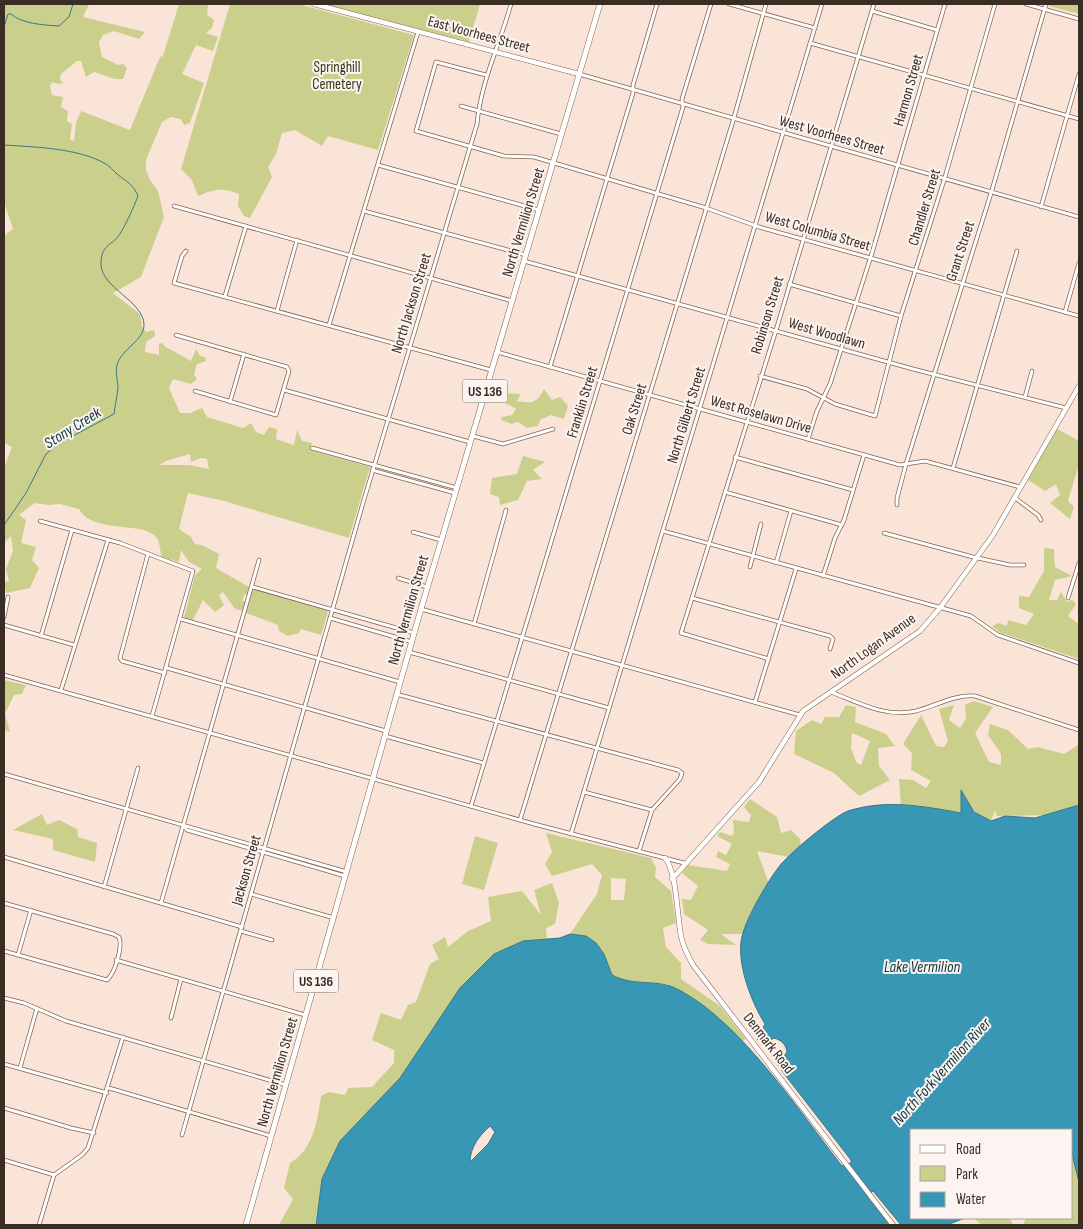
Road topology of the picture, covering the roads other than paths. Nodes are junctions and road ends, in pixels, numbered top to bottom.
1 (314, 4) edge
2 (511, 4) edge
3 (600, 4) edge
4 (658, 4) edge
5 (711, 4) edge
6 (729, 4) edge
7 (766, 4) edge
8 (822, 4) edge
9 (874, 4) edge
10 (945, 4) edge
11 (996, 4) edge
12 (1026, 4) edge
13 (1046, 4) edge
14 (1045, 9) junction
15 (872, 11) junction
16 (763, 14) junction
17 (1079, 19) edge
18 (815, 28) junction
19 (937, 30) junction
20 (418, 31) junction
21 (810, 43) junction
22 (496, 52) junction
23 (858, 57) junction
24 (580, 74) junction
25 (1079, 74) edge
26 (486, 75) junction
27 (924, 76) junction
28 (633, 89) junction
29 (970, 89) junction
30 (1018, 102) junction
31 (682, 103) junction
32 (460, 106) dead end
33 (478, 111) junction
34 (1068, 116) junction
35 (733, 118) junction
36 (1079, 119) edge
37 (783, 132) junction
38 (561, 135) junction
39 (831, 146) junction
40 (470, 147) junction
41 (553, 163) junction
42 (378, 165) junction
43 (897, 166) junction
44 (607, 179) junction
45 (944, 179) junction
46 (458, 188) junction
47 (991, 192) junction
48 (657, 193) junction
49 (174, 206) dead end
50 (1041, 207) junction
51 (706, 208) junction
52 (364, 210) junction
53 (539, 210) junction
54 (1079, 217) edge
55 (755, 225) junction
56 (246, 226) junction
57 (444, 232) junction
58 (802, 239) junction
59 (298, 240) junction
60 (1017, 250) dead end
61 (186, 251) dead end
62 (350, 255) junction
63 (525, 258) junction
64 (870, 258) junction
65 (1079, 263) edge
66 (916, 270) junction
67 (578, 276) junction
68 (430, 278) junction
69 (962, 283) junction
70 (789, 284) junction
71 (628, 289) junction
72 (1004, 295) junction
73 (225, 296) junction
74 (512, 301) junction
75 (855, 302) junction
76 (678, 304) junction
77 (277, 311) junction
78 (1065, 312) junction
79 (901, 316) junction
80 (1079, 316) edge
81 (727, 317) junction
82 (329, 325) junction
83 (774, 330) junction
84 (176, 336) dead end
85 (409, 347) junction
86 (841, 349) junction
87 (496, 352) junction
88 (244, 354) junction
89 (888, 362) junction
90 (550, 367) junction
91 (492, 370) junction
92 (1032, 371) dead end
93 (935, 373) junction
94 (760, 376) junction
95 (600, 381) junction
96 (978, 385) junction
97 (1079, 386) edge
98 (284, 390) junction
99 (195, 391) dead end
100 (650, 395) junction
101 (1025, 397) junction
102 (823, 398) junction
103 (230, 402) junction
104 (700, 408) junction
105 (1066, 408) junction
106 (388, 419) junction
107 (746, 422) junction
108 (553, 429) dead end
109 (472, 436) junction
110 (808, 439) junction
111 (470, 442) junction
112 (312, 448) dead end
113 (864, 455) junction
114 (735, 457) junction
115 (906, 464) junction
116 (374, 466) junction
117 (953, 468) junction
118 (372, 470) junction
119 (1020, 487) junction
120 (853, 490) junction
121 (456, 491) junction
122 (725, 492) junction
123 (1014, 497) junction
124 (897, 505) dead end
125 (506, 510) dead end
126 (791, 510) junction
127 (1041, 520) dead end
128 (40, 521) dead end
129 (761, 524) dead end
130 (842, 525) junction
131 (72, 530) junction
132 (663, 531) junction
133 (413, 532) dead end
134 (884, 533) dead end
135 (108, 540) junction
136 (441, 540) junction
137 (708, 545) junction
138 (148, 554) junction
139 (752, 557) junction
140 (977, 557) junction
141 (258, 560) dead end
142 (776, 563) junction
143 (1079, 563) edge
144 (1024, 565) dead end
145 (750, 567) dead end
146 (796, 569) junction
147 (823, 576) junction
148 (398, 578) dead end
149 (253, 587) junction
150 (427, 587) junction
151 (8, 597) dead end
152 (692, 598) junction
153 (1068, 598) dead end
154 (940, 608) junction
155 (421, 609) junction
156 (332, 610) junction
157 (4, 617) edge
158 (330, 618) junction
159 (181, 619) junction
160 (780, 622) junction
161 (474, 624) junction
162 (4, 625) edge
163 (414, 633) junction
164 (41, 636) junction
165 (237, 636) junction
166 (522, 638) junction
167 (412, 642) junction
168 (74, 645) junction
169 (830, 649) dead end
170 (409, 652) junction
171 (572, 652) junction
172 (318, 659) junction
173 (769, 659) junction
174 (1079, 663) edge
175 (622, 666) junction
176 (167, 668) junction
177 (165, 674) junction
178 (4, 675) edge
179 (508, 680) junction
180 (400, 682) junction
181 (223, 684) junction
182 (61, 690) junction
183 (830, 692) junction
184 (559, 693) junction
185 (396, 694) junction
186 (756, 702) junction
187 (304, 707) junction
188 (609, 708) junction
189 (800, 714) junction
190 (152, 716) junction
191 (496, 721) junction
192 (1079, 730) edge
193 (210, 732) junction
194 (385, 733) junction
195 (546, 735) junction
196 (597, 749) junction
197 (290, 755) junction
198 (483, 763) junction
199 (138, 768) dead end
200 (4, 774) edge
201 (373, 779) junction
202 (584, 792) junction
203 (471, 806) junction
204 (126, 810) junction
205 (652, 810) junction
206 (520, 820) junction
207 (183, 826) junction
208 (571, 834) junction
209 (263, 850) junction
210 (639, 852) junction
211 (4, 858) edge
212 (664, 858) junction
213 (684, 863) junction
214 (346, 874) junction
215 (672, 879) junction
216 (104, 887) junction
217 (251, 894) junction
218 (4, 902) edge
219 (161, 903) junction
220 (31, 910) junction
221 (334, 918) junction
222 (241, 928) junction
223 (272, 940) dead end
224 (4, 950) edge
225 (18, 955) junction
226 (116, 960) junction
227 (182, 979) junction
228 (223, 991) junction
229 (4, 998) edge
230 (37, 1008) junction
231 (306, 1015) junction
232 (171, 1018) dead end
233 (124, 1037) junction
234 (204, 1062) junction
235 (4, 1064) edge
236 (20, 1068) junction
237 (286, 1086) junction
238 (109, 1088) junction
239 (107, 1093) junction
240 (4, 1108) edge
241 (189, 1112) junction
242 (94, 1133) junction
243 (182, 1135) dead end
244 (272, 1136) junction
245 (4, 1160) edge
246 (54, 1175) junction
247 (39, 1225) edge
248 (246, 1225) edge
249 (893, 1225) edge

1 - 20 street, East Voorhees Street
2 - 22 street, North Jackson Street
3 - 24 main road, North Vermilion Street / US 136
4 - 28 street
5 - 31 street, Franklin Street
6 - 16 street
7 - 16 street, Oak Street
8 - 18 street, North Gilbert Street
9 - 15 street, Robinson Street
10 - 19 street, Harmon Street
11 - 29 street, Chandler Street
12 - 14 street
13 - 14 street, Grant Street
14 - 17 street
14 - 30 street, Grant Street
15 - 19 street
15 - 23 street, Robinson Street
16 - 18 street
16 - 35 street, Oak Street
18 - 21 street, North Gilbert Street
19 - 27 street, Harmon Street
20 - 22 street, East Voorhees Street
20 - 42 street
21 - 23 street
21 - 37 street, North Gilbert Street
22 - 24 street, East Voorhees Street
22 - 26 street, North Jackson Street
23 - 27 street
23 - 39 street, Robinson Street
24 - 28 street, West Voorhees Street
24 - 38 main road, North Vermilion Street / US 136
25 - 34 street
26 - 33 street, North Jackson Street
26 - 40 street, West Columbia Street
27 - 29 street
27 - 43 street, Harmon Street
28 - 31 street, West Voorhees Street
28 - 44 street
29 - 30 street
29 - 45 street, Chandler Street
30 - 34 street
30 - 47 street, Grant Street
31 - 35 street, West Voorhees Street
31 - 48 street, Franklin Street
32 - 33 street
33 - 38 street
33 - 40 street, North Jackson Street
34 - 36 street
34 - 50 street
35 - 37 street, West Voorhees Street
35 - 51 street, Oak Street
37 - 39 street, West Voorhees Street
37 - 55 street, North Gilbert Street
38 - 41 main road, North Vermilion Street / US 136
39 - 43 street, West Voorhees Street
39 - 58 street, Robinson Street
40 - 41 street, West Columbia Street
40 - 46 street, North Jackson Street
41 - 44 street, West Columbia Street
41 - 53 main road, North Vermilion Street / US 136
42 - 46 street
42 - 52 street
43 - 45 street, West Voorhees Street
43 - 64 street, Harmon Street
44 - 48 street, West Columbia Street
44 - 67 street
45 - 47 street, West Voorhees Street
45 - 66 street, Chandler Street
46 - 53 street
46 - 57 street, North Jackson Street
47 - 50 street, West Voorhees Street
47 - 69 street, Grant Street
48 - 51 street, West Columbia Street
48 - 71 street, Franklin Street
49 - 56 street
50 - 54 street, West Voorhees Street
51 - 55 street, West Columbia Street
51 - 76 street, Oak Street
52 - 57 street, West Woodlawn
52 - 62 street
53 - 63 main road, North Vermilion Street / US 136
55 - 58 street, West Columbia Street
55 - 81 street, North Gilbert Street
56 - 59 street
56 - 73 street
57 - 63 street, West Woodlawn
57 - 68 street, North Jackson Street
58 - 64 street, West Columbia Street
58 - 70 street, Robinson Street
59 - 62 street
59 - 77 street
60 - 72 street
61 - 73 street
62 - 68 street
62 - 82 street
63 - 67 street, West Woodlawn
63 - 74 main road, North Vermilion Street / US 136
64 - 66 street, West Columbia Street
64 - 75 street, Harmon Street
65 - 78 street
66 - 69 street, West Columbia Street
66 - 79 street, Chandler Street
67 - 71 street, West Woodlawn
67 - 90 street
68 - 74 street
68 - 85 street, North Jackson Street
69 - 72 street, West Columbia Street
69 - 93 street, Grant Street
70 - 75 street
70 - 83 street, Robinson Street
71 - 76 street, West Woodlawn
71 - 95 street, Franklin Street
72 - 78 street, West Columbia Street
72 - 96 street
73 - 77 street
74 - 87 main road, North Vermilion Street / US 136
75 - 79 street
75 - 86 street, Harmon Street
76 - 81 street, West Woodlawn
76 - 100 street, Oak Street
77 - 82 street
78 - 80 street, West Columbia Street
79 - 89 street, Chandler Street
81 - 83 street, West Woodlawn
81 - 104 street, North Gilbert Street
82 - 85 street
83 - 86 street, West Woodlawn
83 - 94 street, Robinson Street
84 - 88 street
85 - 91 street
85 - 106 street, North Jackson Street
86 - 89 street, West Woodlawn
86 - 102 street, Harmon Street
87 - 90 street, West Roselawn Drive
87 - 91 main road, North Vermilion Street / US 136
88 - 98 street
88 - 103 street
89 - 93 street, West Woodlawn
89 - 102 street, Chandler Street
90 - 95 street, West Roselawn Drive
91 - 109 main road, North Vermilion Street / US 136
92 - 101 street
93 - 96 street, West Woodlawn
93 - 115 street, Grant Street
94 - 102 street
94 - 107 street, Robinson Street
95 - 100 street, West Roselawn Drive
95 - 166 street, Franklin Street
96 - 101 street, West Woodlawn
96 - 117 street
97 - 105 street, North Logan Avenue
98 - 103 street
98 - 106 street
99 - 103 street
100 - 104 street, West Roselawn Drive
100 - 171 street, Oak Street
101 - 105 street, West Woodlawn
102 - 110 street, Harmon Street
104 - 107 street, West Roselawn Drive
104 - 132 street, North Gilbert Street
105 - 119 street, North Logan Avenue
106 - 111 street
106 - 116 street, North Jackson Street
107 - 110 street, West Roselawn Drive
107 - 114 street, Robinson Street
108 - 109 street
109 - 111 main road, North Vermilion Street / US 136
110 - 113 street, West Roselawn Drive
111 - 121 main road, North Vermilion Street / US 136
112 - 116 street
113 - 115 street, West Roselawn Drive
113 - 120 street
114 - 120 street
114 - 122 street, Robinson Street
115 - 117 street, West Roselawn Drive
115 - 124 street, Grant Street
116 - 118 street, North Jackson Street
116 - 121 street
117 - 119 street, West Roselawn Drive
118 - 121 street
118 - 156 street, North Jackson Street
119 - 123 street, North Logan Avenue
120 - 130 street
121 - 136 main road, North Vermilion Street / US 136
122 - 126 street
122 - 137 street, Robinson Street
123 - 127 street
123 - 140 street, North Logan Avenue
125 - 161 street
126 - 130 street
126 - 142 street
128 - 131 street
129 - 139 street
130 - 147 street
131 - 135 street
131 - 164 street
132 - 137 street
132 - 175 street, North Gilbert Street
133 - 136 street
134 - 140 street
135 - 138 street
135 - 168 street
136 - 150 main road, North Vermilion Street / US 136
137 - 139 street
137 - 152 street, Robinson Street
138 - 159 street
138 - 177 street
139 - 142 street
139 - 145 street
140 - 144 street
140 - 154 street, North Logan Avenue
141 - 149 street
142 - 146 street
143 - 153 street
146 - 147 street
146 - 160 street
147 - 154 street
148 - 150 street
149 - 156 street
149 - 165 street
150 - 155 main road, North Vermilion Street / US 136
151 - 157 street
152 - 160 street
152 - 173 street, Robinson Street
154 - 174 street
154 - 183 street, North Logan Avenue
155 - 161 street
155 - 163 main road, North Vermilion Street / US 136
156 - 158 street, Jackson Street
156 - 163 street
158 - 167 street
158 - 172 street, Jackson Street
159 - 165 street
159 - 176 street
160 - 169 street
160 - 173 street
161 - 166 street
162 - 164 street
163 - 167 main road, North Vermilion Street / US 136
164 - 168 street
165 - 172 street
165 - 181 street
166 - 171 street
166 - 179 street, Franklin Street
167 - 170 main road, North Vermilion Street / US 136
168 - 182 street
170 - 179 street
170 - 180 main road, North Vermilion Street / US 136
171 - 175 street
171 - 184 street, Oak Street
172 - 180 street
172 - 187 street, Jackson Street
173 - 186 street
175 - 186 street
175 - 188 street, North Gilbert Street
176 - 177 street
176 - 181 street
177 - 190 street
178 - 182 street
179 - 184 street
179 - 191 street, Franklin Street
180 - 185 main road, North Vermilion Street / US 136
181 - 187 street
181 - 193 street
182 - 190 street
183 - 189 street, North Logan Avenue
183 - 192 street
184 - 188 street
184 - 195 street, Oak Street
185 - 191 street
185 - 194 main road, North Vermilion Street / US 136
186 - 189 street
187 - 194 street
187 - 197 street, Jackson Street
188 - 196 street, North Gilbert Street
189 - 213 street, North Logan Avenue
190 - 193 street
191 - 195 street
191 - 198 street, Franklin Street
193 - 197 street
193 - 207 street
194 - 198 street
194 - 201 main road, North Vermilion Street / US 136
195 - 196 street
195 - 206 street, Oak Street
196 - 202 street, North Gilbert Street
196 - 205 street
197 - 201 street
197 - 209 street, Jackson Street
198 - 203 street, Franklin Street
199 - 204 street
200 - 204 street
201 - 203 street
201 - 214 main road, North Vermilion Street / US 136
202 - 205 street
202 - 208 street, North Gilbert Street
203 - 206 street
204 - 207 street
204 - 216 street
205 - 210 street
206 - 208 street
207 - 209 street
207 - 219 street
208 - 210 street
209 - 214 street
209 - 217 street, Jackson Street
210 - 212 street
211 - 216 street
212 - 213 street
212 - 215 street, Denmark Road
213 - 215 street, North Logan Avenue
214 - 221 main road, North Vermilion Street / US 136
215 - 249 street, Denmark Road
216 - 219 street
217 - 221 street
217 - 222 street, Jackson Street
218 - 220 street
219 - 222 street
220 - 225 street
220 - 226 street
221 - 231 main road, North Vermilion Street / US 136
222 - 223 street
222 - 228 street, Jackson Street
224 - 225 street
225 - 226 street
226 - 227 street
227 - 228 street
227 - 232 street
228 - 231 street
228 - 234 street, Jackson Street
229 - 230 street
230 - 233 street
230 - 236 street
231 - 237 main road, North Vermilion Street / US 136
233 - 234 street
233 - 238 street
234 - 237 street
234 - 241 street, Jackson Street
235 - 236 street
236 - 239 street
237 - 244 main road, North Vermilion Street / US 136
238 - 239 street
238 - 241 street
239 - 242 street
240 - 242 street
241 - 243 street, Jackson Street
241 - 244 street
242 - 246 street
244 - 248 main road, North Vermilion Street / US 136
245 - 246 street
246 - 247 street

